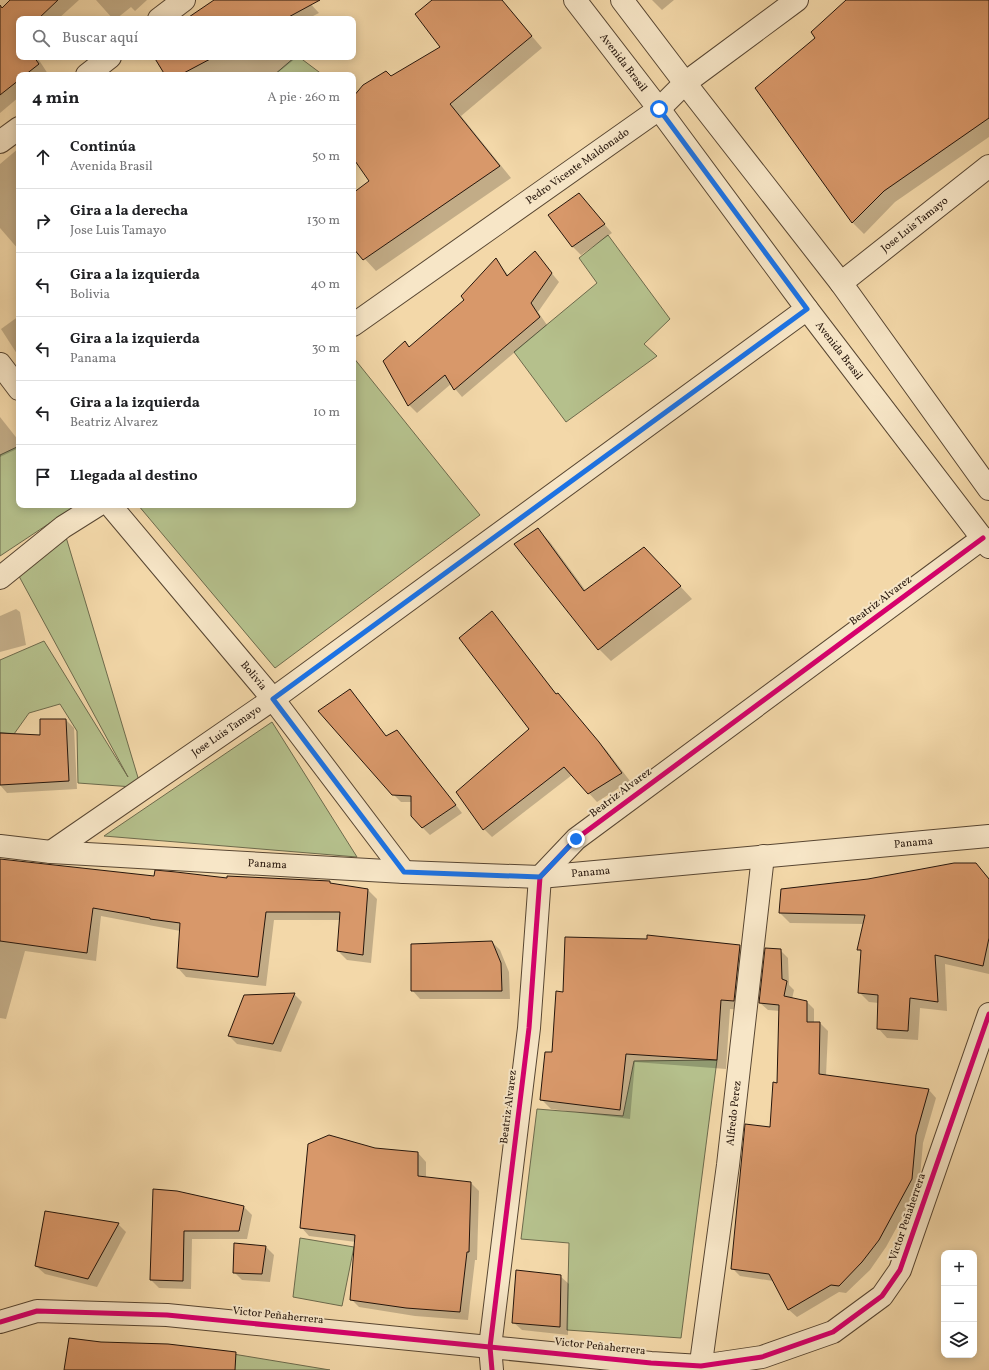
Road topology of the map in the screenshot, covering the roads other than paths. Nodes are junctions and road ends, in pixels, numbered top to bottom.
1 (184, 0) edge
2 (575, 0) edge
3 (622, 0) edge
4 (796, 0) edge
5 (163, 16) edge
6 (106, 60) edge
7 (91, 72) edge
8 (684, 84) junction
9 (659, 109) junction
10 (16, 130) edge
11 (0, 142) edge
12 (989, 166) edge
13 (841, 283) junction
14 (807, 309) junction
15 (356, 323) edge
16 (0, 364) edge
17 (16, 385) edge
18 (989, 489) edge
19 (93, 508) edge
20 (113, 508) edge
21 (986, 542) edge
22 (0, 578) edge
23 (273, 699) junction
24 (989, 836) edge
25 (0, 846) edge
26 (51, 852) junction
27 (763, 856) junction
28 (404, 872) junction
29 (540, 877) junction
30 (989, 1014) edge
31 (0, 1322) edge
32 (490, 1347) junction
33 (700, 1368) edge
34 (492, 1370) edge

1 - 5 street
2 - 9 street, Avenida Brasil
3 - 8 street
4 - 8 street, Pedro Vicente Maldonado
6 - 7 street
8 - 9 street, Pedro Vicente Maldonado
8 - 13 street
9 - 14 street, Avenida Brasil
9 - 15 street, Pedro Vicente Maldonado
10 - 11 street
12 - 13 street, Jose Luis Tamayo
13 - 18 street
14 - 21 street, Avenida Brasil
14 - 23 street, Jose Luis Tamayo
16 - 17 street
19 - 22 street
20 - 23 street, Bolivia
21 - 29 street, Beatriz Alvarez
23 - 26 street, Jose Luis Tamayo
23 - 28 street, Bolivia
24 - 27 street, Panama
25 - 26 street, Panama
26 - 28 street, Panama
27 - 29 street, Panama
27 - 33 street, Alfredo Perez
28 - 29 street, Panama
29 - 32 street, Beatriz Alvarez
30 - 33 street, Victor Peñaherrera
31 - 32 street, Victor Peñaherrera
32 - 33 street, Victor Peñaherrera
32 - 34 street, Beatriz Alvarez

